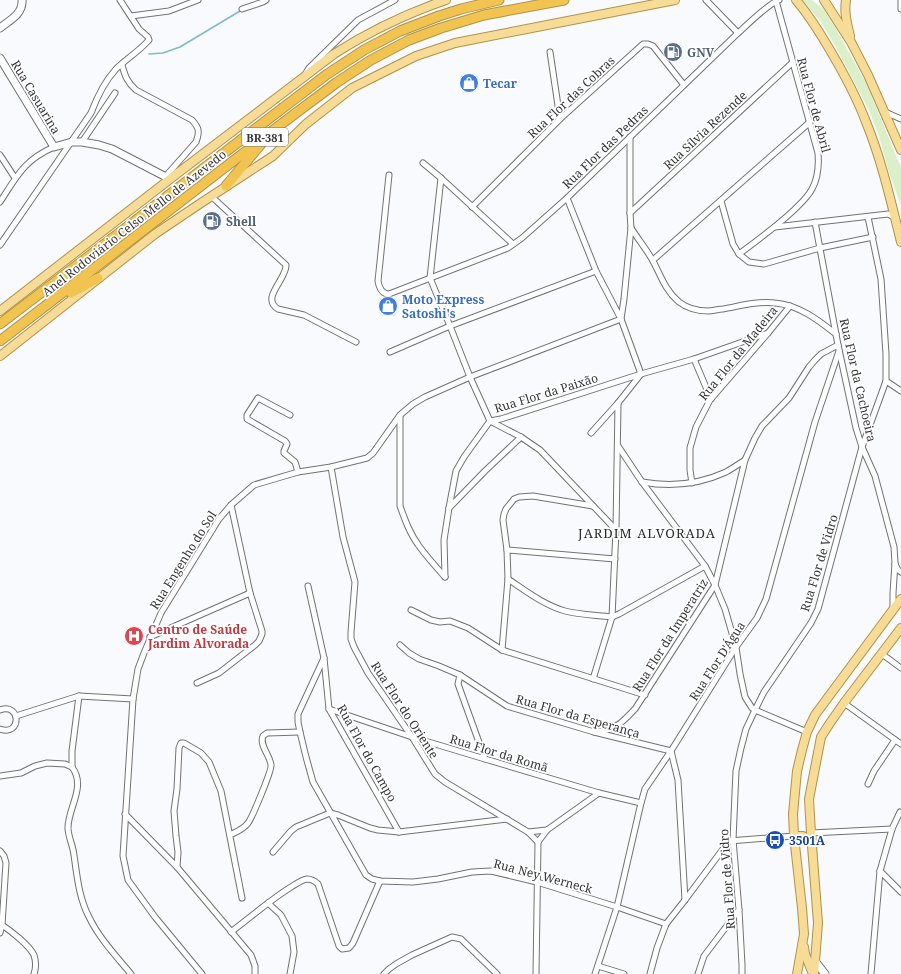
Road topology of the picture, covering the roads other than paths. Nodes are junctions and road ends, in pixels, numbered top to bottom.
1 (22, 0) edge
2 (120, 0) edge
3 (198, 0) edge
4 (266, 0) edge
5 (395, 0) edge
6 (446, 0) edge
7 (498, 0) edge
8 (564, 0) edge
9 (675, 0) edge
10 (706, 0) edge
11 (777, 0) edge
12 (796, 0) edge
13 (824, 0) edge
14 (846, 0) edge
15 (900, 0) edge
16 (488, 2) edge
17 (254, 3) edge
18 (901, 8) edge
19 (242, 9) dead end
20 (131, 16) junction
21 (0, 28) edge
22 (738, 33) junction
23 (851, 42) junction
24 (550, 52) dead end
25 (0, 58) edge
26 (793, 62) junction
27 (122, 65) junction
28 (303, 78) junction
29 (684, 85) junction
30 (115, 93) dead end
31 (885, 112) junction
32 (560, 119) junction
33 (901, 119) edge
34 (810, 122) junction
35 (272, 131) junction
36 (630, 137) junction
37 (72, 142) junction
38 (82, 142) junction
39 (54, 147) junction
40 (901, 150) edge
41 (0, 155) edge
42 (423, 163) dead end
43 (389, 175) dead end
44 (15, 178) junction
45 (167, 178) junction
46 (441, 178) junction
47 (226, 186) junction
48 (211, 196) junction
49 (566, 198) junction
50 (721, 201) junction
51 (0, 202) edge
52 (472, 207) junction
53 (630, 213) junction
54 (894, 213) edge
55 (868, 217) junction
56 (815, 222) junction
57 (631, 228) junction
58 (774, 228) junction
59 (873, 237) junction
60 (901, 242) edge
61 (513, 244) junction
62 (0, 245) edge
63 (820, 248) junction
64 (739, 254) junction
65 (653, 260) junction
66 (596, 270) junction
67 (98, 278) junction
68 (430, 278) junction
69 (48, 305) junction
70 (790, 306) junction
71 (0, 311) edge
72 (621, 318) junction
73 (0, 324) edge
74 (450, 326) junction
75 (768, 333) junction
76 (836, 334) junction
77 (0, 342) edge
78 (356, 342) dead end
79 (838, 345) junction
80 (839, 351) junction
81 (390, 352) dead end
82 (0, 356) edge
83 (694, 359) junction
84 (642, 374) junction
85 (470, 377) junction
86 (886, 381) junction
87 (901, 391) edge
88 (711, 399) junction
89 (618, 403) junction
90 (290, 415) dead end
91 (400, 415) junction
92 (490, 421) junction
93 (591, 433) dead end
94 (521, 437) junction
95 (618, 446) junction
96 (862, 447) junction
97 (745, 460) junction
98 (331, 467) junction
99 (298, 472) junction
100 (642, 482) junction
101 (692, 483) junction
102 (231, 504) junction
103 (593, 506) junction
104 (449, 508) junction
105 (616, 530) junction
106 (507, 550) junction
107 (615, 559) junction
108 (895, 563) junction
109 (705, 566) junction
110 (901, 572) edge
111 (508, 579) junction
112 (715, 585) junction
113 (308, 586) dead end
114 (250, 593) junction
115 (901, 598) edge
116 (411, 610) dead end
117 (893, 611) junction
118 (612, 617) junction
119 (901, 628) edge
120 (150, 637) junction
121 (400, 646) dead end
122 (736, 647) junction
123 (502, 650) junction
124 (882, 654) junction
125 (324, 658) junction
126 (901, 668) edge
127 (460, 675) junction
128 (594, 679) junction
129 (197, 683) dead end
130 (645, 695) junction
131 (79, 696) junction
132 (133, 699) junction
133 (844, 702) junction
134 (329, 709) junction
135 (0, 710) edge
136 (755, 710) junction
137 (16, 716) junction
138 (0, 729) edge
139 (300, 732) junction
140 (594, 732) junction
141 (807, 732) junction
142 (412, 737) junction
143 (895, 740) junction
144 (901, 744) edge
145 (671, 752) junction
146 (486, 759) junction
147 (72, 767) junction
148 (0, 776) edge
149 (868, 784) dead end
150 (600, 793) junction
151 (641, 803) junction
152 (900, 812) edge
153 (330, 813) junction
154 (125, 814) junction
155 (507, 819) junction
156 (892, 829) junction
157 (547, 830) junction
158 (400, 832) junction
159 (528, 832) junction
160 (811, 833) junction
161 (230, 835) junction
162 (794, 836) junction
163 (733, 840) junction
164 (538, 842) junction
165 (812, 842) junction
166 (0, 851) edge
167 (273, 852) dead end
168 (177, 867) junction
169 (880, 871) junction
170 (380, 881) junction
171 (537, 882) junction
172 (901, 892) edge
173 (242, 898) dead end
174 (685, 900) junction
175 (268, 903) junction
176 (617, 907) junction
177 (739, 910) junction
178 (2, 924) junction
179 (666, 924) junction
180 (231, 932) junction
181 (0, 933) edge
182 (804, 934) junction
183 (816, 961) junction
184 (598, 966) junction
185 (34, 974) edge
186 (130, 974) edge
187 (202, 974) edge
188 (255, 974) edge
189 (290, 974) edge
190 (384, 974) edge
191 (497, 974) edge
192 (536, 974) edge
193 (595, 974) edge
194 (624, 974) edge
195 (650, 974) edge
196 (698, 974) edge
197 (742, 974) edge
198 (797, 974) edge
199 (813, 974) edge
200 (825, 974) edge
201 (871, 974) edge

1 - 21 street
2 - 20 street
3 - 20 street
4 - 17 street
5 - 28 street
6 - 28 main road, Anel Rodoviário Celso Mello de Azevedo
7 - 16 highway, Anel Rodoviário Celso Mello de Azevedo / BR-381
8 - 35 highway, Anel Rodoviário Celso Mello de Azevedo / BR-381
9 - 47 main road, Anel Rodoviário Celso Mello de Azevedo
10 - 22 street
11 - 22 street, Rua Flor das Pedras
11 - 26 street, Rua Flor de Abril
12 - 54 main road
13 - 23 main road
14 - 23 main road
15 - 18 street
16 - 73 highway, Anel Rodoviário Celso Mello de Azevedo / BR-381
17 - 19 street
20 - 27 street
22 - 29 street, Rua Flor das Pedras
23 - 31 main road
24 - 32 street
25 - 39 street, Rua Casuarina
26 - 34 street, Rua Flor de Abril
26 - 53 street, Rua Sílvia Rezende
27 - 37 street
27 - 45 street
28 - 45 main road, Anel Rodoviário Celso Mello de Azevedo
29 - 32 street, Rua Flor das Cobras
29 - 36 street, Rua Flor das Pedras
30 - 38 street
31 - 33 street
31 - 40 main road
32 - 52 street, Rua Flor das Cobras
34 - 50 street
34 - 58 street, Rua Flor de Abril
35 - 47 highway
35 - 69 highway, Anel Rodoviário Celso Mello de Azevedo / BR-381
36 - 49 street, Rua Flor das Pedras
36 - 53 street
37 - 38 street
37 - 39 street
37 - 62 street
38 - 45 street
39 - 44 street
41 - 44 street
42 - 46 street
43 - 68 street, Rua Flor das Pedras
44 - 51 street
45 - 71 main road, Anel Rodoviário Celso Mello de Azevedo
46 - 52 street
46 - 68 street
47 - 48 main road, Anel Rodoviário Celso Mello de Azevedo
48 - 67 main road, Anel Rodoviário Celso Mello de Azevedo
48 - 78 street
49 - 61 street, Rua Flor das Pedras
49 - 66 street
50 - 64 street
50 - 65 street
52 - 61 street
53 - 57 street
54 - 55 street
54 - 60 main road
55 - 56 street
55 - 59 street, Rua Flor de Vidro
56 - 58 street
56 - 63 street, Rua Flor da Cachoeira
57 - 65 street
57 - 72 street
58 - 64 street, Rua Flor de Abril
59 - 63 street
59 - 86 street, Rua Flor de Vidro
61 - 68 street, Rua Flor das Pedras
63 - 64 street
63 - 76 street, Rua Flor da Cachoeira
65 - 70 street
66 - 72 street
66 - 74 street
67 - 69 highway
67 - 82 main road, Anel Rodoviário Celso Mello de Azevedo
68 - 74 street
69 - 77 highway, Anel Rodoviário Celso Mello de Azevedo / BR-381
70 - 75 street, Rua Flor da Madeira
70 - 76 street
72 - 84 street
72 - 85 street, Rua Engenho do Sol
74 - 81 street
74 - 85 street
75 - 83 street, Rua Flor da Paixão
75 - 88 street, Rua Flor da Madeira
76 - 79 street, Rua Flor da Cachoeira
79 - 80 street, Rua Flor da Cachoeira
79 - 97 street, Rua Flor da Imperatriz
80 - 96 street, Rua Flor da Cachoeira
80 - 122 street, Rua Flor D'Água
83 - 84 street, Rua Flor da Paixão
83 - 88 street
84 - 89 street
84 - 92 street, Rua Flor da Paixão
85 - 91 street, Rua Engenho do Sol
85 - 92 street
86 - 87 street
86 - 96 street, Rua Flor de Vidro
88 - 101 street, Rua Flor da Madeira
89 - 93 street
89 - 95 street
90 - 99 street
91 - 98 street, Rua Engenho do Sol
91 - 104 street, Rua Flor da Paixão
92 - 94 street
92 - 104 street, Rua Flor da Paixão
94 - 103 street
94 - 104 street
95 - 100 street
95 - 105 street
96 - 108 street, Rua Flor da Cachoeira
96 - 136 street, Rua Flor de Vidro
97 - 101 street
97 - 112 street, Rua Flor da Imperatriz
98 - 99 street, Rua Engenho do Sol
98 - 142 street, Rua Flor do Oriente
99 - 102 street, Rua Engenho do Sol
100 - 101 street
100 - 109 street
102 - 114 street
102 - 120 street, Rua Engenho do Sol
103 - 105 street
103 - 106 street
105 - 107 street
106 - 107 street
106 - 111 street
107 - 118 street
108 - 110 street, Rua Flor da Cachoeira
108 - 117 street, Rua Flor da Cachoeira
109 - 112 street
109 - 118 street
111 - 118 street
111 - 123 street
112 - 122 street
112 - 130 street, Rua Flor da Imperatriz
113 - 125 street, Rua Flor do Campo
114 - 120 street
114 - 129 street
115 - 117 main road
116 - 123 street
117 - 141 main road
118 - 128 street
119 - 124 main road
120 - 132 street, Rua Engenho do Sol
121 - 127 street, Rua Flor da Esperança
122 - 136 street
122 - 145 street, Rua Flor D'Água
123 - 128 street
124 - 126 street
124 - 133 main road
125 - 134 street, Rua Flor do Campo
125 - 139 street
127 - 140 street, Rua Flor da Esperança
127 - 146 street
128 - 130 street
130 - 140 street, Rua Flor da Imperatriz
131 - 132 street
131 - 137 street
131 - 147 street
132 - 154 street, Rua Engenho do Sol
133 - 143 street
133 - 160 main road
134 - 142 street, Rua Flor da Romã
134 - 158 street, Rua Flor do Campo
135 - 137 street
136 - 141 street
136 - 163 street, Rua Flor de Vidro
137 - 138 street
139 - 153 street
139 - 161 street
140 - 145 street, Rua Flor da Esperança
141 - 162 main road
142 - 146 street, Rua Flor da Romã
142 - 155 street, Rua Flor do Oriente
143 - 144 street
143 - 149 street
145 - 151 street, Rua Flor D'Água
145 - 174 street
146 - 150 street, Rua Flor da Romã
147 - 148 street
147 - 186 street
150 - 151 street, Rua Flor da Romã
150 - 157 street
151 - 176 street, Rua Flor D'Água
152 - 156 street
153 - 158 street
153 - 167 street
153 - 170 street, Rua Ney Werneck
154 - 168 street
154 - 187 street, Rua Engenho do Sol
155 - 158 street
155 - 159 street, Rua Flor do Oriente
156 - 160 street
156 - 169 street
157 - 159 street
157 - 164 street
159 - 164 street, Rua Flor do Oriente
160 - 165 main road
161 - 168 street
161 - 173 street
162 - 163 street
162 - 165 main road
162 - 182 main road
163 - 174 street
163 - 177 street, Rua Flor de Vidro
164 - 171 street
165 - 183 main road
166 - 178 street
168 - 180 street
169 - 172 street
169 - 201 street
170 - 171 street, Rua Ney Werneck
170 - 175 street
171 - 176 street, Rua Ney Werneck
171 - 192 street
174 - 179 street
175 - 180 street
175 - 189 street
176 - 179 street, Rua Ney Werneck
176 - 184 street, Rua Flor D'Água
177 - 196 street
177 - 197 street, Rua Flor de Vidro
178 - 181 street
178 - 185 street
179 - 195 street
180 - 188 street
182 - 198 main road
182 - 199 main road
183 - 199 main road
183 - 200 street
184 - 193 street, Rua Flor D'Água
184 - 194 street
190 - 191 street

